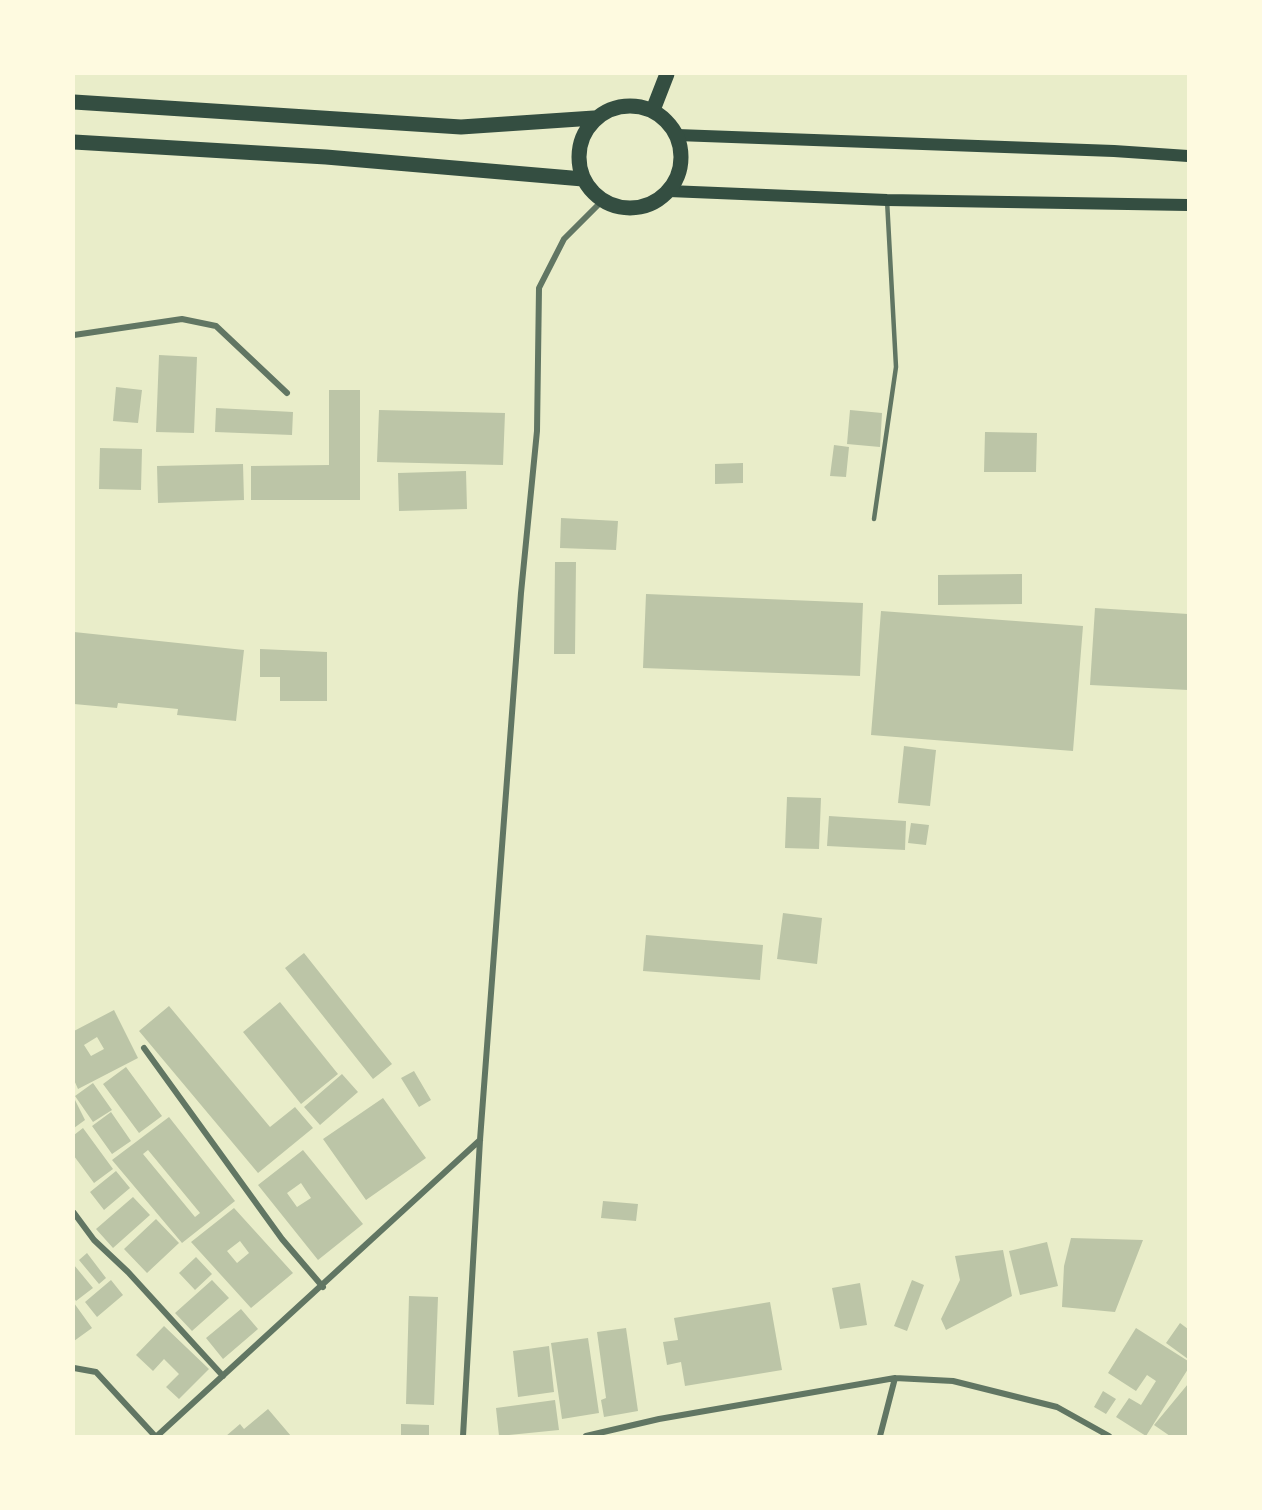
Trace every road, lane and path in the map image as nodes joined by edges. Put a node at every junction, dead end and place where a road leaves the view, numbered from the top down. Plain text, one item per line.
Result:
1 (667, 74) edge
2 (74, 102) edge
3 (653, 110) junction
4 (594, 118) junction
5 (677, 135) junction
6 (74, 142) edge
7 (1188, 156) edge
8 (583, 179) junction
9 (669, 191) junction
10 (887, 200) junction
11 (602, 201) junction
12 (1188, 205) edge
13 (74, 335) edge
14 (287, 393) dead end
15 (874, 519) dead end
16 (144, 1048) dead end
17 (480, 1140) junction
18 (74, 1213) edge
19 (323, 1287) junction
20 (74, 1368) edge
21 (223, 1376) junction
22 (895, 1378) junction
23 (156, 1437) edge
24 (463, 1437) edge
25 (586, 1437) edge
26 (880, 1437) edge
27 (1109, 1437) edge

1 - 3 main road
2 - 4 main road
3 - 4 main road
3 - 5 main road
4 - 8 main road
5 - 7 main road
5 - 9 main road
6 - 8 main road
8 - 11 main road
9 - 10 main road
9 - 11 main road
10 - 12 main road
10 - 15 lane
11 - 17 street
13 - 14 street
16 - 19 street
17 - 19 street
17 - 24 street
18 - 21 street
19 - 21 street
20 - 23 street
21 - 23 street
22 - 25 street
22 - 26 street
22 - 27 street

